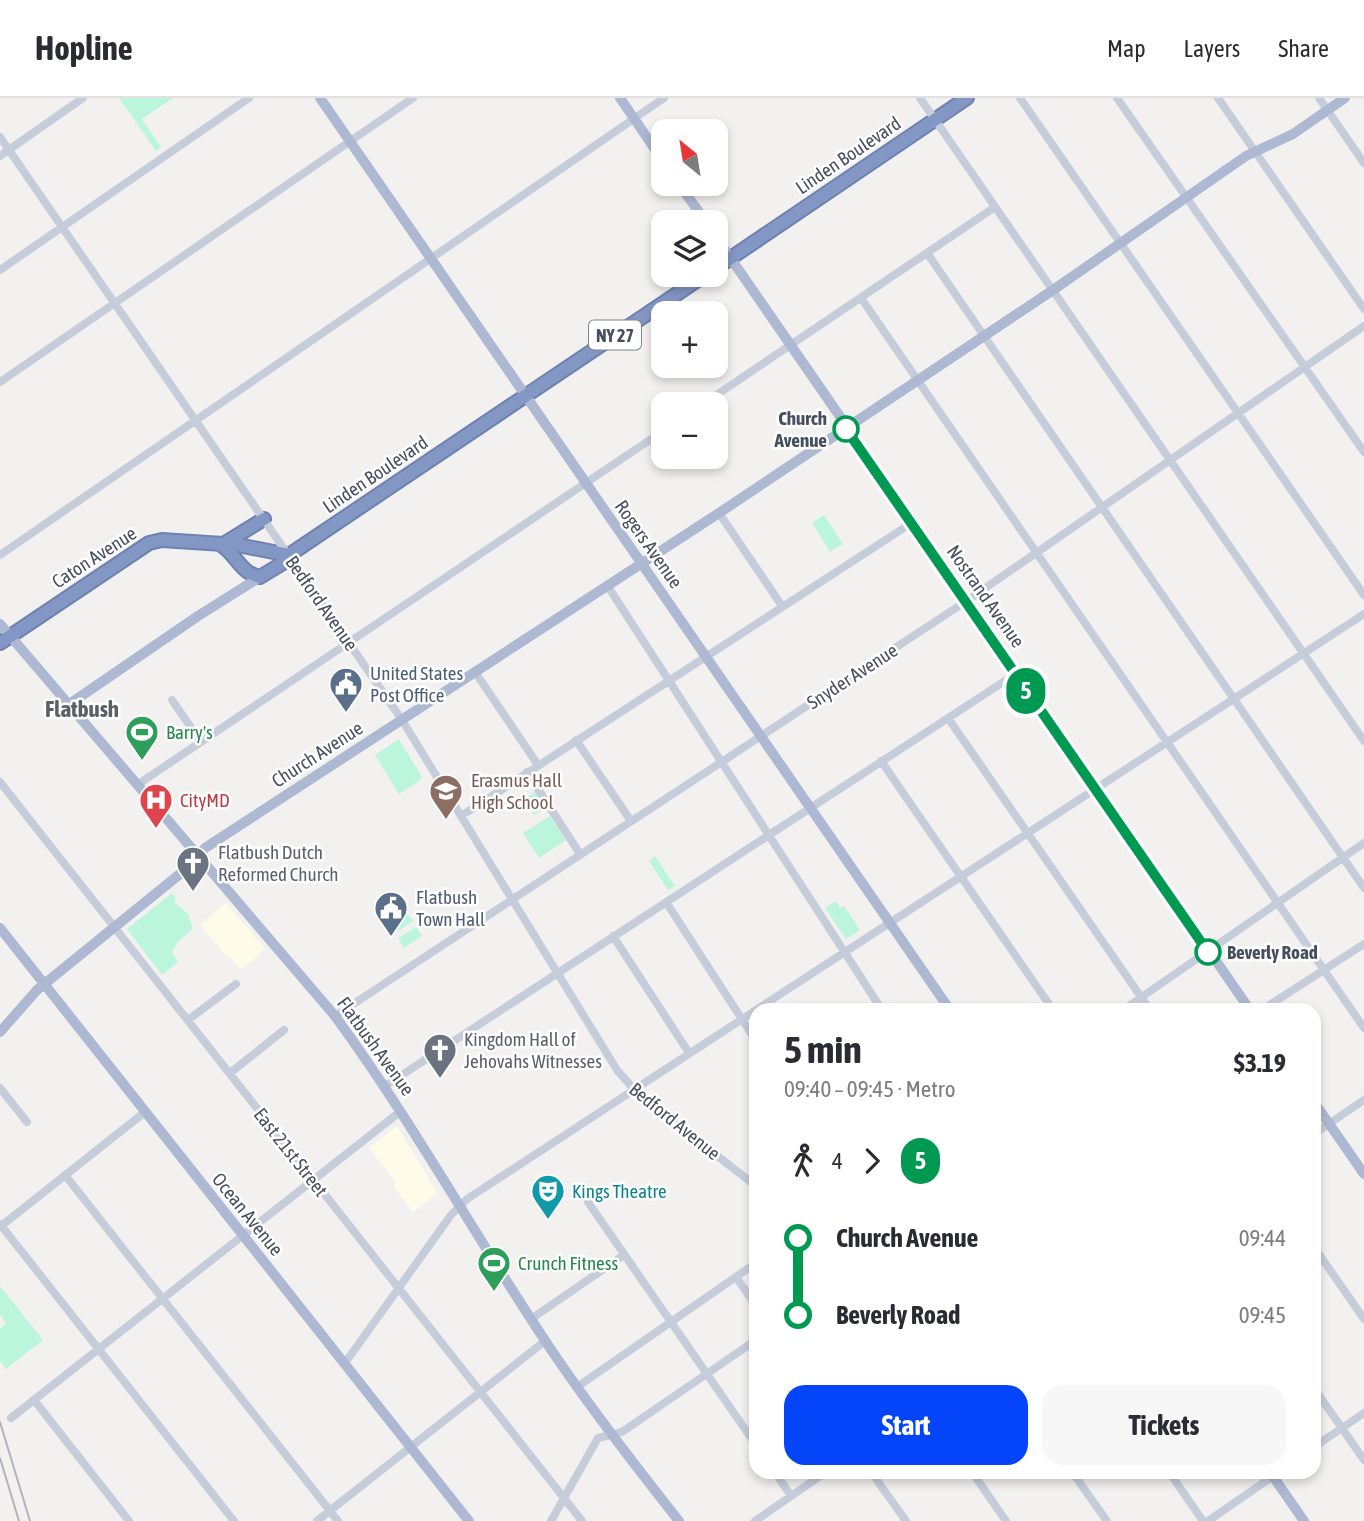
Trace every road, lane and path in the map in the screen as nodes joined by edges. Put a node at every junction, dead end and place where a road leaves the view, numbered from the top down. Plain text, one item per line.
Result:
1 (83, 98) edge
2 (248, 98) edge
3 (320, 98) edge
4 (413, 98) edge
5 (620, 98) edge
6 (664, 98) edge
7 (920, 98) edge
8 (967, 98) edge
9 (1020, 98) edge
10 (1117, 98) edge
11 (1218, 98) edge
12 (1319, 98) edge
13 (1345, 98) edge
14 (1327, 110) junction
15 (634, 119) junction
16 (935, 120) junction
17 (0, 137) edge
18 (350, 141) junction
19 (651, 144) edge
20 (9, 150) junction
21 (1255, 152) junction
22 (0, 156) edge
23 (1364, 163) edge
24 (1186, 197) junction
25 (995, 207) junction
26 (62, 227) junction
27 (1121, 243) junction
28 (927, 253) junction
29 (728, 255) edge
30 (730, 258) junction
31 (431, 259) junction
32 (0, 270) edge
33 (687, 287) edge
34 (1053, 290) junction
35 (861, 298) junction
36 (115, 303) junction
37 (1364, 309) edge
38 (1364, 326) edge
39 (983, 337) junction
40 (790, 345) junction
41 (1304, 368) junction
42 (917, 381) junction
43 (0, 382) edge
44 (721, 392) edge
45 (526, 396) junction
46 (1238, 413) junction
47 (196, 420) junction
48 (847, 427) junction
49 (651, 439) edge
50 (1364, 452) edge
51 (1170, 460) junction
52 (586, 483) junction
53 (1101, 508) junction
54 (719, 513) junction
55 (264, 519) junction
56 (913, 522) junction
57 (221, 545) junction
58 (1035, 554) junction
59 (0, 555) edge
60 (289, 555) junction
61 (642, 564) junction
62 (260, 577) junction
63 (607, 585) junction
64 (1364, 595) edge
65 (968, 600) junction
66 (782, 606) junction
67 (1364, 614) edge
68 (0, 624) edge
69 (5, 640) edge
70 (350, 642) junction
71 (1304, 654) junction
72 (705, 656) junction
73 (475, 672) junction
74 (1017, 673) junction
75 (668, 680) junction
76 (172, 699) dead end
77 (1234, 699) junction
78 (68, 705) junction
79 (948, 718) junction
80 (402, 720) junction
81 (761, 736) junction
82 (576, 740) junction
83 (1364, 741) edge
84 (201, 742) junction
85 (1167, 743) junction
86 (881, 761) junction
87 (722, 762) junction
88 (538, 765) junction
89 (527, 772) junction
90 (0, 782) edge
91 (137, 785) junction
92 (1097, 788) junction
93 (810, 808) junction
94 (461, 816) junction
95 (631, 821) junction
96 (1028, 834) junction
97 (769, 835) junction
98 (1364, 843) edge
99 (580, 854) junction
100 (198, 856) junction
101 (1343, 858) junction
102 (961, 877) junction
103 (1364, 888) edge
104 (512, 900) junction
105 (666, 902) junction
106 (1277, 903) junction
107 (890, 923) junction
108 (114, 927) junction
109 (0, 928) edge
110 (613, 936) junction
111 (1364, 944) edge
112 (1209, 950) junction
113 (845, 952) junction
114 (1324, 970) junction
115 (557, 973) junction
116 (45, 984) junction
117 (236, 984) dead end
118 (1141, 997) junction
119 (767, 1003) edge
120 (878, 1003) edge
121 (945, 1003) edge
122 (1048, 1003) edge
123 (1133, 1003) edge
124 (1145, 1003) edge
125 (1245, 1003) edge
126 (1273, 1003) edge
127 (749, 1014) edge
128 (335, 1016) junction
129 (742, 1019) junction
130 (188, 1020) junction
131 (1364, 1028) edge
132 (284, 1030) dead end
133 (749, 1030) edge
134 (0, 1032) edge
135 (690, 1053) junction
136 (229, 1073) junction
137 (385, 1086) junction
138 (0, 1088) edge
139 (633, 1089) junction
140 (1364, 1100) edge
141 (401, 1111) junction
142 (145, 1112) junction
143 (1321, 1112) edge
144 (27, 1122) dead end
145 (1329, 1124) junction
146 (1321, 1130) edge
147 (1364, 1174) edge
148 (65, 1175) junction
149 (313, 1180) junction
150 (749, 1180) edge
151 (588, 1202) dead end
152 (459, 1206) junction
153 (1, 1225) edge
154 (243, 1235) junction
155 (624, 1255) junction
156 (1321, 1257) edge
157 (749, 1268) edge
158 (736, 1277) junction
159 (399, 1289) junction
160 (749, 1296) edge
161 (163, 1298) junction
162 (531, 1319) junction
163 (1364, 1319) edge
164 (671, 1322) junction
165 (545, 1341) junction
166 (749, 1345) edge
167 (99, 1349) junction
168 (345, 1363) junction
169 (707, 1374) junction
170 (577, 1387) junction
171 (481, 1392) junction
172 (1321, 1398) edge
173 (34, 1400) junction
174 (1364, 1413) edge
175 (11, 1418) dead end
176 (1342, 1428) junction
177 (611, 1434) junction
178 (749, 1435) edge
179 (1321, 1442) edge
180 (410, 1447) junction
181 (1364, 1460) edge
182 (780, 1479) edge
183 (816, 1479) edge
184 (876, 1479) edge
185 (977, 1479) edge
186 (1077, 1479) edge
187 (1174, 1479) edge
188 (1265, 1479) edge
189 (1278, 1479) edge
190 (791, 1496) junction
191 (564, 1498) junction
192 (330, 1511) junction
193 (129, 1521) edge
194 (234, 1521) edge
195 (317, 1521) edge
196 (338, 1521) edge
197 (469, 1521) edge
198 (551, 1521) edge
199 (582, 1521) edge
200 (679, 1521) edge
201 (755, 1521) edge
202 (906, 1521) edge
203 (1006, 1521) edge
204 (1107, 1521) edge
205 (1205, 1521) edge
206 (1304, 1521) edge

1 - 20 street
2 - 26 street
3 - 18 main road, Rogers Avenue
4 - 18 street
5 - 15 main road
6 - 15 street
7 - 16 street
8 - 16 highway, Linden Boulevard
9 - 27 street
10 - 24 street
11 - 21 street
12 - 14 street
13 - 14 main road, Church Avenue
14 - 21 main road, Church Avenue
14 - 23 street
15 - 19 main road
15 - 31 street
16 - 25 street
16 - 30 highway, Linden Boulevard
17 - 20 street, Bedford Avenue
18 - 31 main road, Rogers Avenue
18 - 36 street
20 - 22 street
20 - 26 street, Bedford Avenue
21 - 24 main road, Church Avenue
21 - 37 street
24 - 27 main road, Church Avenue
24 - 41 street
25 - 28 street
25 - 34 street
26 - 32 street
26 - 36 street, Bedford Avenue
27 - 34 main road, Church Avenue
27 - 46 street
28 - 35 street
28 - 39 street
29 - 30 main road, Nostrand Avenue
30 - 40 main road, Nostrand Avenue
31 - 45 main road, Rogers Avenue
31 - 47 street
33 - 45 highway, Linden Boulevard / NY 27
34 - 39 main road, Church Avenue
34 - 51 street
35 - 40 street
35 - 42 street
36 - 43 street
36 - 47 street, Bedford Avenue
38 - 41 street, Snyder Avenue
39 - 42 main road, Church Avenue
39 - 53 street
40 - 44 street
40 - 48 main road, Nostrand Avenue
41 - 46 street, Snyder Avenue
41 - 50 street
42 - 48 main road, Church Avenue
42 - 58 street
45 - 52 main road, Rogers Avenue
45 - 60 highway, Linden Boulevard / NY 27
46 - 51 street, Snyder Avenue
46 - 64 street
47 - 55 street, Bedford Avenue
47 - 59 street
48 - 54 main road, Church Avenue
48 - 56 main road, Nostrand Avenue
49 - 52 street
51 - 53 street, Snyder Avenue
51 - 71 street
52 - 61 main road, Rogers Avenue
52 - 70 street
53 - 58 street, Snyder Avenue
53 - 77 street
54 - 61 main road, Church Avenue
54 - 66 street
55 - 57 highway
55 - 60 street, Bedford Avenue
56 - 65 main road, Nostrand Avenue
56 - 66 street
57 - 60 highway, Caton Avenue
57 - 62 highway
57 - 69 highway, Caton Avenue
58 - 65 street, Snyder Avenue
58 - 85 street
60 - 62 highway, Linden Boulevard / NY 27
60 - 70 street, Bedford Avenue
61 - 63 main road, Church Avenue
61 - 72 main road, Rogers Avenue
62 - 78 main road, Linden Boulevard
63 - 73 main road, Church Avenue
63 - 75 street
65 - 74 main road, Nostrand Avenue
65 - 81 street, Snyder Avenue
66 - 72 street
67 - 71 street
68 - 69 main road, Flatbush Avenue
69 - 78 main road, Flatbush Avenue
70 - 80 street, Bedford Avenue
70 - 84 street
71 - 77 street
71 - 83 street
72 - 75 street
72 - 81 main road, Rogers Avenue
73 - 80 main road, Church Avenue
73 - 88 street
74 - 79 street
74 - 92 main road, Nostrand Avenue
75 - 82 street
75 - 87 street
76 - 84 street
77 - 85 street
77 - 101 street
78 - 91 main road, Flatbush Avenue
79 - 86 street
79 - 96 street
80 - 94 street, Bedford Avenue
80 - 100 main road, Church Avenue
81 - 87 street, Snyder Avenue
81 - 93 main road, Rogers Avenue
82 - 88 street
82 - 95 street
84 - 91 street
85 - 92 street
85 - 106 street
86 - 93 street
86 - 102 street
87 - 95 street, Snyder Avenue
87 - 97 street
88 - 89 street
89 - 94 street
89 - 99 street
90 - 108 street, East 21st Street
91 - 100 main road, Flatbush Avenue
92 - 96 street
92 - 112 main road, Nostrand Avenue
93 - 97 street
93 - 107 main road, Rogers Avenue
94 - 104 street, Bedford Avenue
95 - 99 street, Snyder Avenue
96 - 102 street
96 - 118 street
97 - 105 street
97 - 113 street
98 - 101 street
99 - 104 street, Snyder Avenue
100 - 108 main road, Church Avenue
100 - 128 main road, Flatbush Avenue
101 - 103 street
101 - 106 street
102 - 107 street
102 - 122 street
104 - 115 street, Bedford Avenue
104 - 128 street, Snyder Avenue
105 - 110 street
105 - 129 street
106 - 112 street
106 - 114 street
107 - 113 street
107 - 121 main road, Rogers Avenue
108 - 116 main road, Church Avenue
108 - 130 street, East 21st Street
109 - 116 main road, Ocean Avenue
110 - 115 street
110 - 135 street
111 - 114 street
112 - 118 street
112 - 125 main road, Nostrand Avenue
113 - 119 street
113 - 120 street
114 - 126 street
114 - 131 street
115 - 137 street
115 - 139 street, Bedford Avenue
116 - 134 main road, Church Avenue
116 - 142 main road, Ocean Avenue
117 - 130 street
118 - 123 street
118 - 124 street
127 - 129 street
128 - 137 main road, Flatbush Avenue
129 - 133 street
129 - 135 street
130 - 136 street, East 21st Street
132 - 136 street
135 - 139 street
136 - 149 street, East 21st Street
137 - 141 main road, Flatbush Avenue
138 - 144 street
139 - 150 street, Bedford Avenue
139 - 152 street
140 - 145 street
141 - 149 street
141 - 152 main road, Flatbush Avenue
142 - 148 street
142 - 154 main road, Ocean Avenue
143 - 145 main road
145 - 146 street
145 - 147 main road
148 - 153 street
148 - 161 street
149 - 154 street
149 - 159 street, East 21st Street
151 - 155 street
152 - 159 street
152 - 162 main road, Flatbush Avenue
153 - 167 street
154 - 161 street
154 - 168 main road, Ocean Avenue
155 - 162 street
155 - 164 street
156 - 163 street
157 - 158 street
158 - 160 street
158 - 164 street
159 - 168 street
159 - 171 street, East 21st Street
161 - 167 street
161 - 192 street
162 - 165 main road, Flatbush Avenue
164 - 169 street
164 - 170 street
165 - 170 main road, Flatbush Avenue
165 - 171 street
166 - 169 street
167 - 173 street
167 - 194 street
168 - 180 main road, Ocean Avenue
169 - 177 street
169 - 178 street
170 - 177 main road, Flatbush Avenue
171 - 180 street
171 - 191 street, East 21st Street
172 - 176 street
173 - 175 street
173 - 193 street
174 - 176 street
176 - 179 street
176 - 181 street
177 - 191 street
177 - 200 main road, Flatbush Avenue
180 - 192 street
180 - 197 main road, Ocean Avenue
182 - 190 street
183 - 190 street
184 - 202 street
185 - 203 street
186 - 204 street
187 - 205 street
188 - 205 street
189 - 206 main road
190 - 201 street
191 - 198 street
191 - 199 street, East 21st Street
192 - 195 street
192 - 196 street

